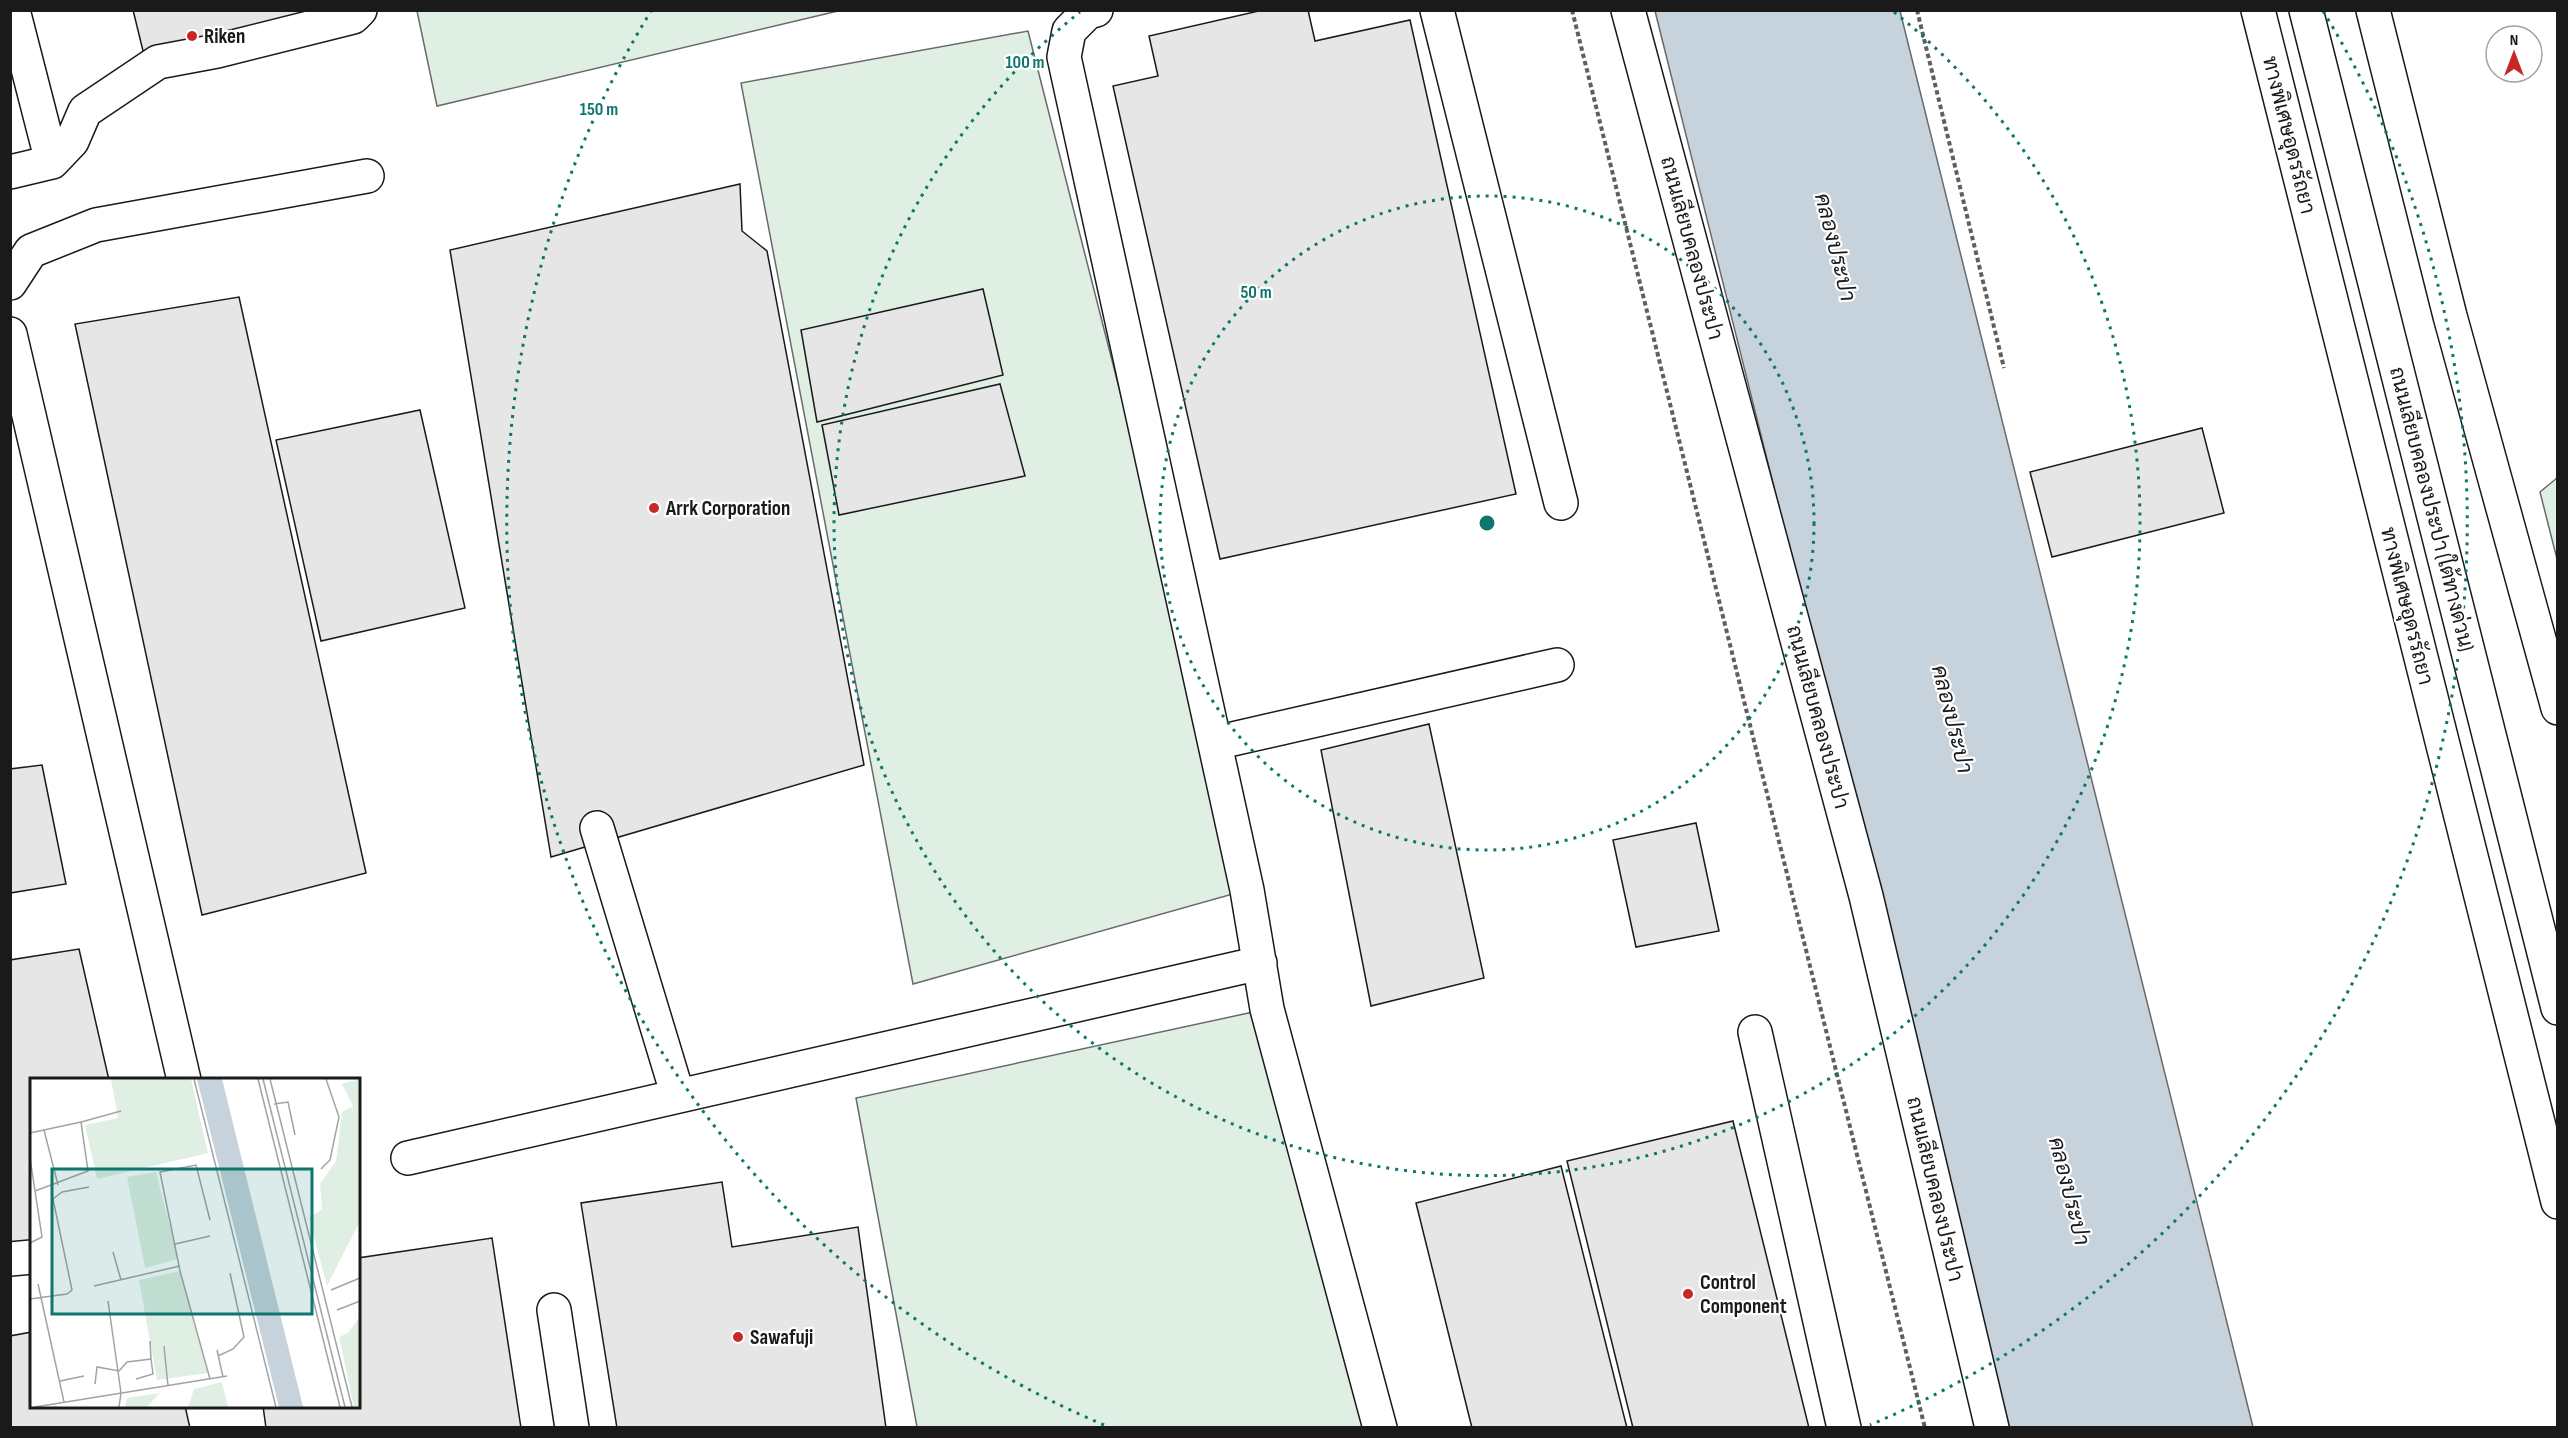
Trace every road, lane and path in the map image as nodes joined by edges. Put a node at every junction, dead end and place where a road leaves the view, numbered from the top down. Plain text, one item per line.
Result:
1 (13, 10) edge
2 (360, 10) edge
3 (1096, 10) edge
4 (1437, 10) edge
5 (1572, 10) edge
6 (1628, 10) edge
7 (1917, 10) edge
8 (2258, 10) edge
9 (2306, 10) edge
10 (2373, 10) edge
11 (52, 162) junction
12 (10, 172) edge
13 (367, 176) dead end
14 (10, 283) edge
15 (10, 334) edge
16 (2004, 368) dead end
17 (1560, 503) dead end
18 (1557, 665) dead end
19 (2558, 708) edge
20 (1215, 743) junction
21 (597, 828) dead end
22 (1260, 963) junction
23 (2558, 1008) edge
24 (1755, 1032) dead end
25 (184, 1078) edge
26 (678, 1096) junction
27 (408, 1158) dead end
28 (2558, 1202) edge
29 (30, 1257) edge
30 (10, 1259) edge
31 (554, 1310) dead end
32 (572, 1428) edge
33 (1380, 1428) edge
34 (1844, 1428) edge
35 (1925, 1428) edge
36 (1992, 1428) edge

1 - 11 main road
2 - 11 main road
3 - 20 main road
4 - 17 main road
5 - 35 path
6 - 36 main road, ถนนเลียบคลองประปา
7 - 16 path
8 - 28 main road, ทางพิเศษอุดรรัถยา
9 - 23 main road, ถนนเลียบคลองประปา (ใต้ทางด่วน)
10 - 19 main road
11 - 12 main road
13 - 14 main road
15 - 25 main road
18 - 20 main road
20 - 22 main road
21 - 26 main road
22 - 26 main road
22 - 33 main road
24 - 34 main road
26 - 27 main road
29 - 30 main road
31 - 32 main road

